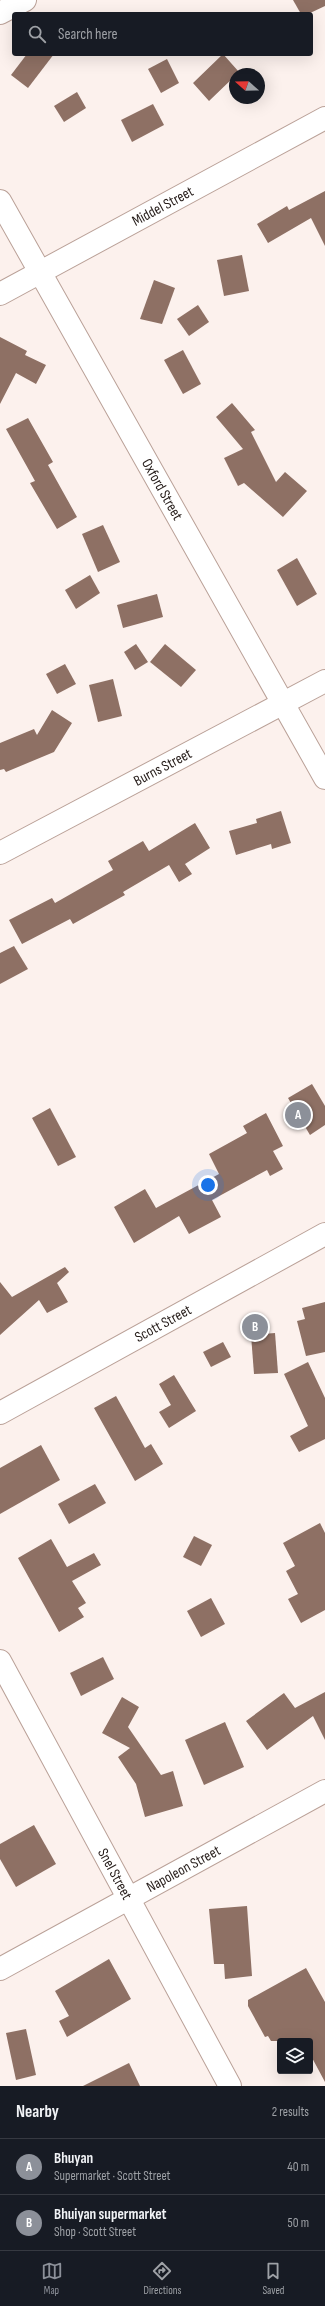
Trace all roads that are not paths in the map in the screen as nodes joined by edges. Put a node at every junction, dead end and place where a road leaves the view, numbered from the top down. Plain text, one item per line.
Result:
1 (25, 0) edge
2 (0, 13) edge
3 (325, 118) edge
4 (0, 201) edge
5 (40, 273) junction
6 (0, 294) edge
7 (325, 681) edge
8 (284, 703) junction
9 (325, 778) edge
10 (0, 853) edge
11 (325, 1234) edge
12 (0, 1412) edge
13 (0, 1661) edge
14 (325, 1791) edge
15 (130, 1899) junction
16 (0, 1970) edge
17 (230, 2086) edge

1 - 2 street
3 - 5 street, Middel Street
4 - 5 street, Oxford Street
5 - 6 street, Middel Street
5 - 8 street, Oxford Street
7 - 8 street, Burns Street
8 - 9 street, Oxford Street
8 - 10 street, Burns Street
11 - 12 street, Scott Street
13 - 15 street, Snel Street
14 - 15 street, Napoleon Street
15 - 16 street, Napoleon Street
15 - 17 street, Snel Street

